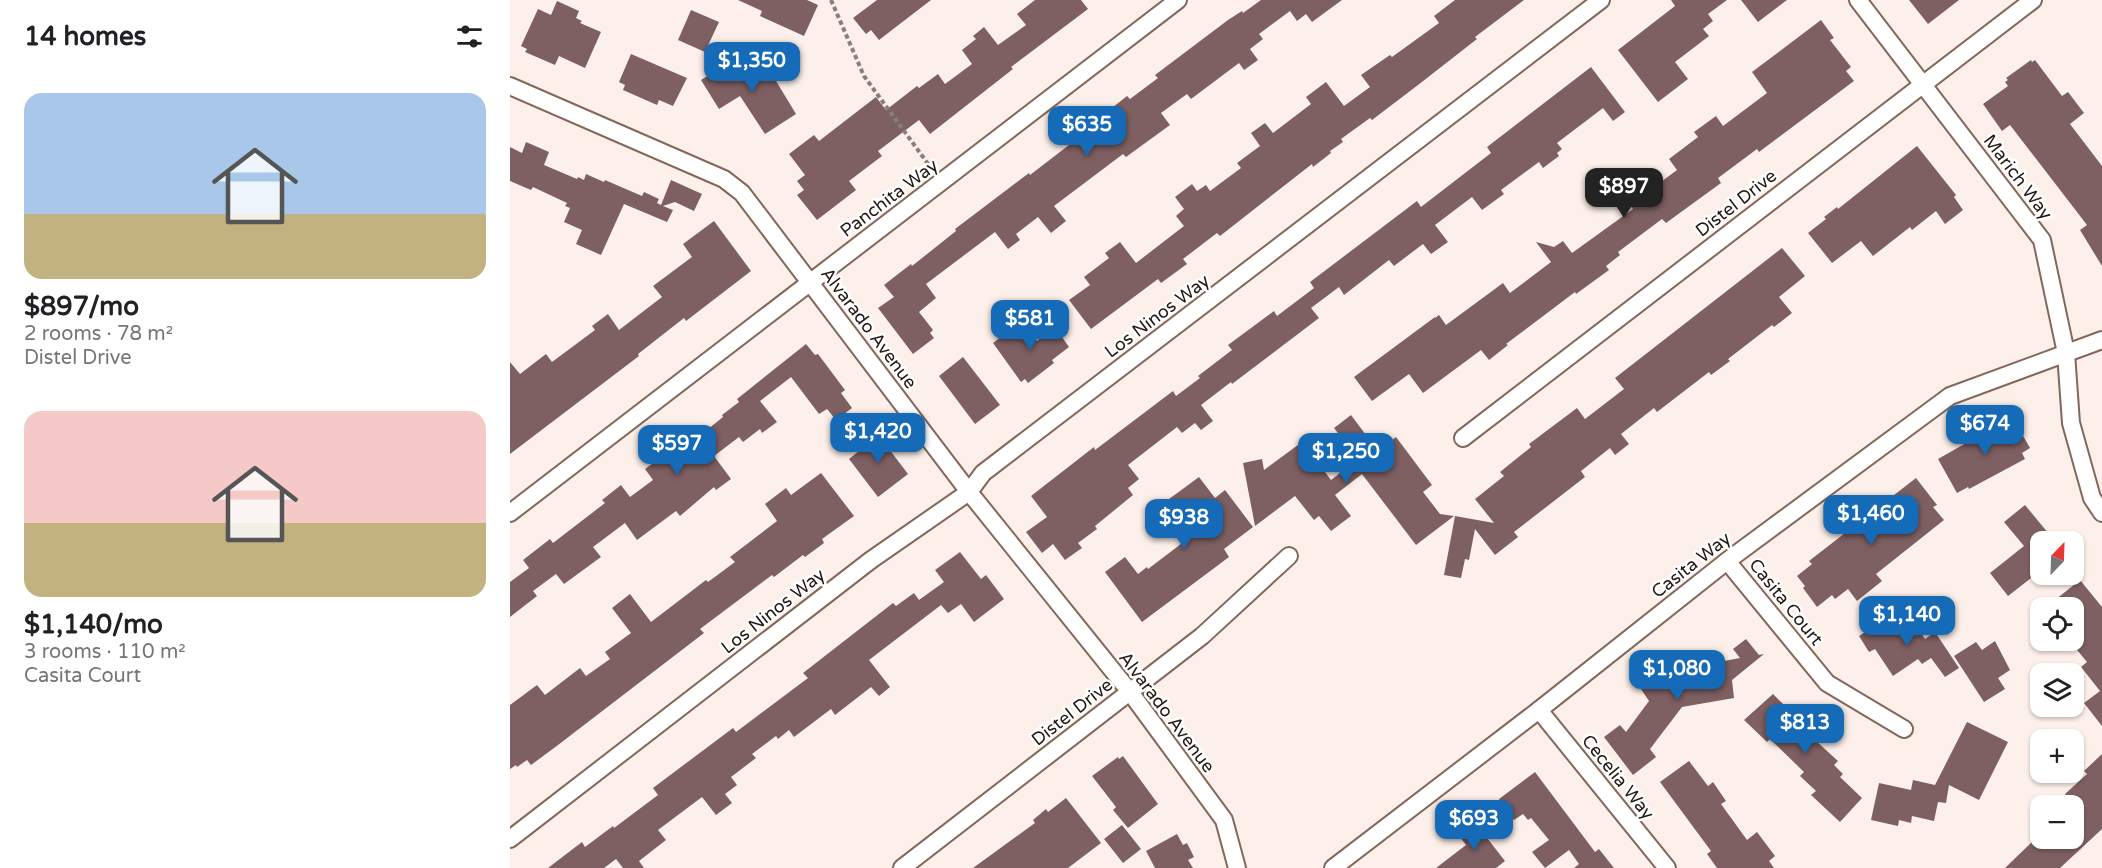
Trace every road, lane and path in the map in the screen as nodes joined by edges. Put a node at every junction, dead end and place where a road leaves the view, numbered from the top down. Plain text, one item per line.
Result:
1 (831, 0) edge
2 (1178, 0) edge
3 (1601, 0) edge
4 (1858, 0) edge
5 (2033, 0) edge
6 (1923, 84) junction
7 (510, 86) edge
8 (942, 183) junction
9 (810, 281) junction
10 (2102, 340) edge
11 (2066, 353) junction
12 (1463, 438) dead end
13 (969, 492) junction
14 (510, 513) edge
15 (2102, 513) edge
16 (1288, 556) dead end
17 (1727, 561) junction
18 (1130, 692) junction
19 (1539, 710) junction
20 (1904, 729) dead end
21 (510, 838) edge
22 (902, 868) edge
23 (1237, 868) edge
24 (1333, 868) edge
25 (1666, 868) edge

1 - 8 path
2 - 8 street, Panchita Way
3 - 13 street, Los Ninos Way
4 - 6 street, Marich Way
5 - 6 street, Distel Drive
6 - 11 street, Marich Way
6 - 12 street, Distel Drive
7 - 9 street, Alvarado Avenue
8 - 9 street, Panchita Way
9 - 13 street, Alvarado Avenue
9 - 14 street, Panchita Way
10 - 11 street, Casita Way
11 - 15 street, Marich Way
11 - 17 street, Casita Way
13 - 18 street, Alvarado Avenue
13 - 21 street, Los Ninos Way
16 - 18 street, Distel Drive
17 - 19 street, Casita Way
17 - 20 street, Casita Court
18 - 22 street, Distel Drive
18 - 23 street, Alvarado Avenue
19 - 24 street, Casita Way
19 - 25 street, Cecelia Way

